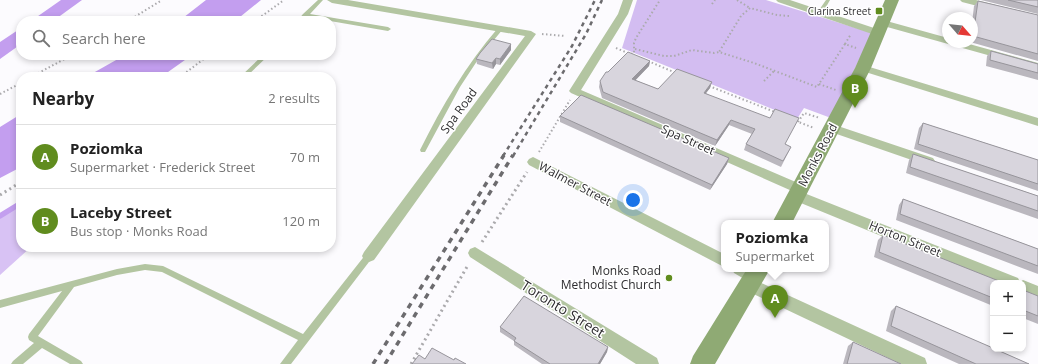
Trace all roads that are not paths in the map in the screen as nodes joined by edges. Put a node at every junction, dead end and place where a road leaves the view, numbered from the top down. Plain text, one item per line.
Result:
1 (321, 0) edge
2 (332, 0) edge
3 (628, 0) edge
4 (781, 0) edge
5 (828, 0) edge
6 (892, 0) edge
7 (965, 0) edge
8 (1002, 9) edge
9 (820, 13) junction
10 (305, 15) joint
11 (311, 16) edge
12 (336, 20) edge
13 (881, 28) junction
14 (388, 29) dead end
15 (500, 29) junction
16 (942, 40) edge
17 (973, 48) edge
18 (261, 60) edge
19 (1038, 66) edge
20 (863, 68) junction
21 (249, 72) edge
22 (1038, 122) edge
23 (833, 126) junction
24 (423, 150) dead end
25 (533, 162) road end
26 (942, 165) edge
27 (798, 192) junction
28 (784, 220) edge
29 (475, 253) road end
30 (370, 256) joint
31 (721, 259) edge
32 (751, 275) edge
33 (1006, 280) edge
34 (72, 284) junction
35 (1026, 288) edge
36 (1038, 293) edge
37 (0, 304) edge
38 (304, 339) junction
39 (41, 342) junction
40 (16, 364) edge
41 (78, 364) edge
42 (285, 364) edge
43 (651, 364) edge
44 (702, 364) edge
45 (919, 364) edge

1 - 10 lane
2 - 15 street
3 - 27 street, Spa Street
4 - 9 street
5 - 9 lane
6 - 13 main road, Monks Road
7 - 8 street
9 - 13 street
10 - 11 lane
12 - 14 lane
13 - 16 street
13 - 20 main road, Monks Road
15 - 24 lane
15 - 30 street, Spa Road
17 - 19 street
18 - 21 lane
20 - 22 street
20 - 23 main road, Monks Road
23 - 26 street
23 - 27 main road, Monks Road
25 - 31 street, Walmer Street
27 - 28 main road, Monks Road
27 - 33 street, Horton Street
29 - 43 street, Toronto Street
30 - 38 lane, Spa Road
32 - 44 main road
32 - 45 street
34 - 37 lane
34 - 38 lane
34 - 39 lane
35 - 36 street
38 - 42 lane, Spa Road
39 - 40 lane
39 - 41 lane

